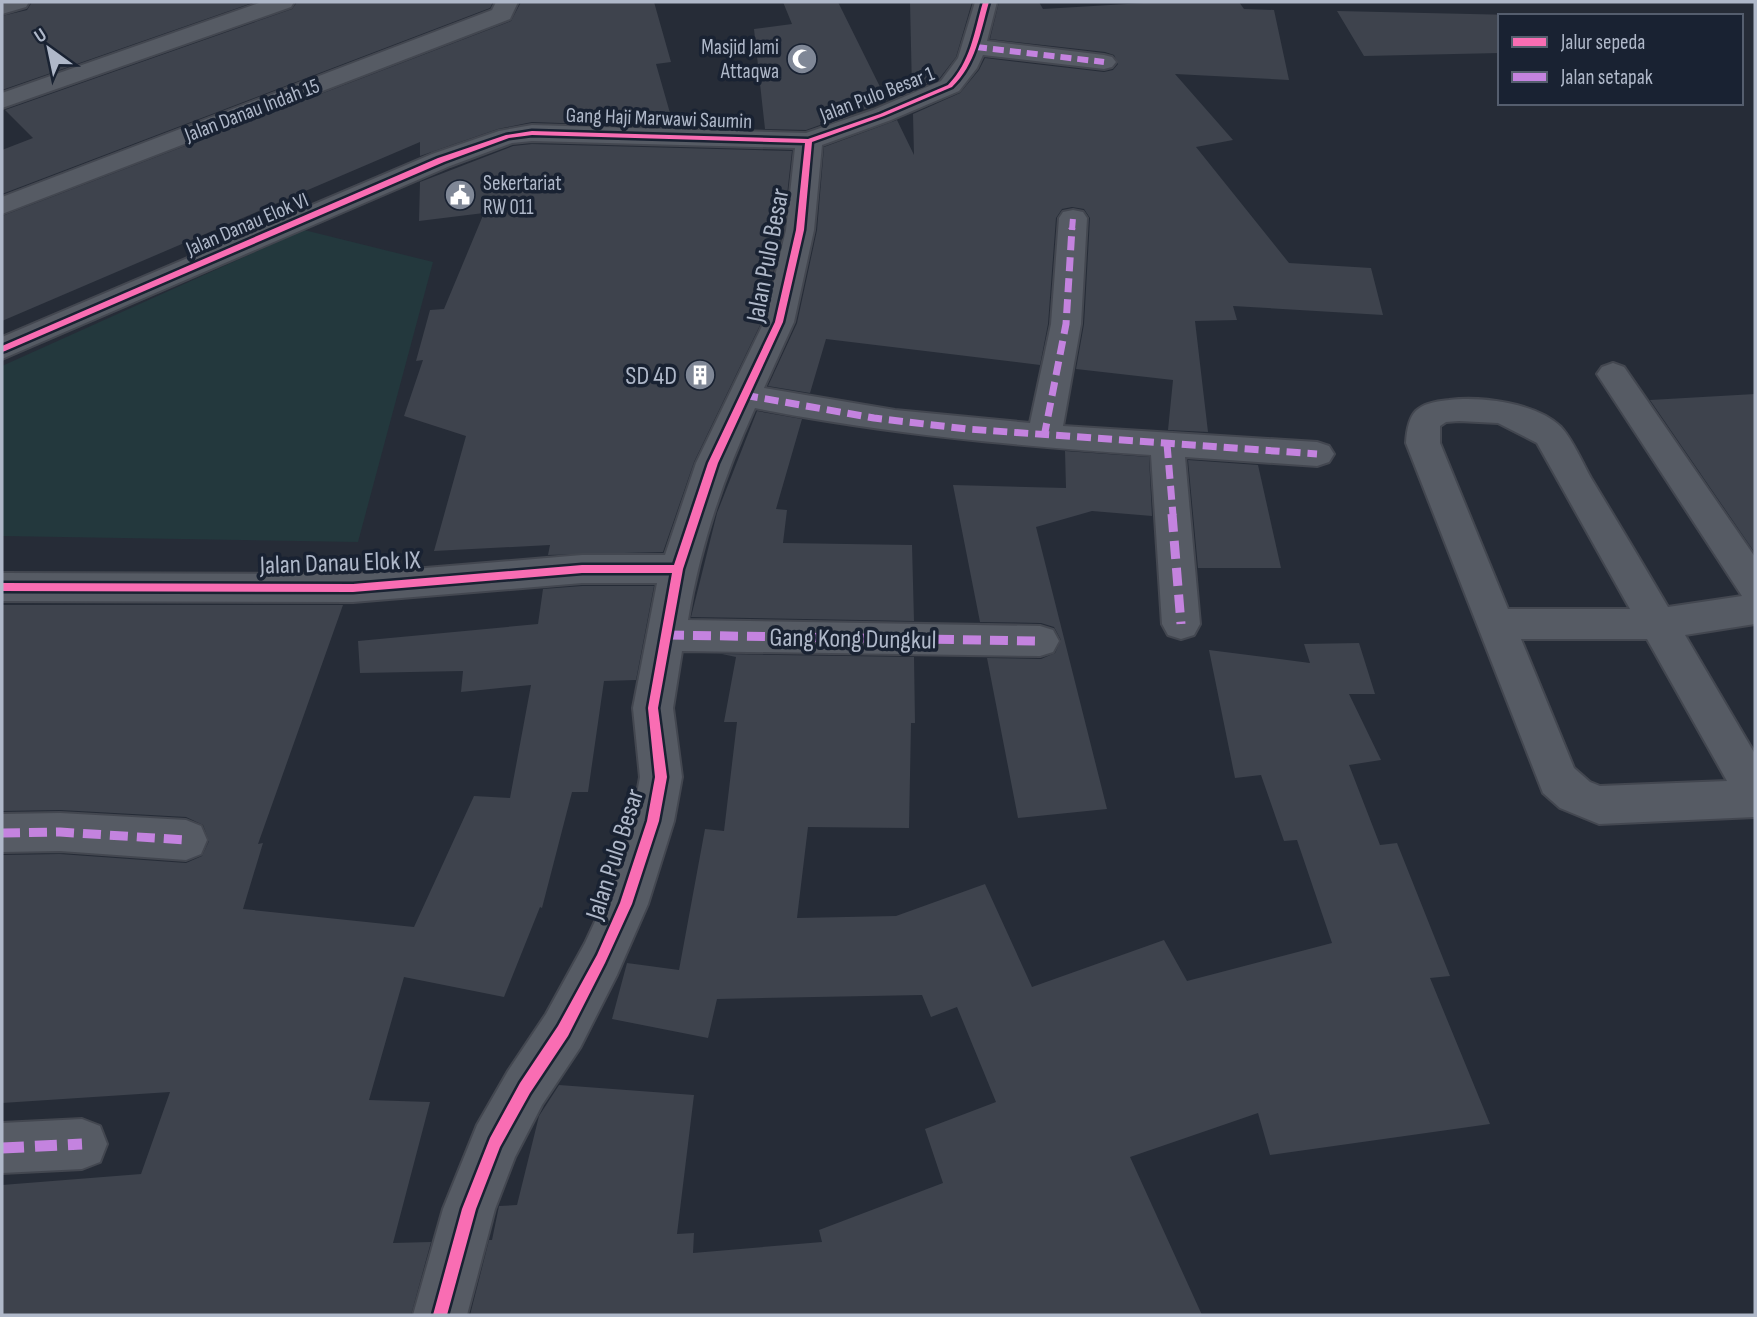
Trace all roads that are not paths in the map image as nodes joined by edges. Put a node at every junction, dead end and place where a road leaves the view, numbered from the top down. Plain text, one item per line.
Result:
1 (18, 2) edge
2 (283, 2) edge
3 (986, 2) edge
4 (2, 7) edge
5 (505, 8) edge
6 (976, 47) junction
7 (1104, 62) dead end
8 (2, 101) edge
9 (508, 136) joint
10 (809, 141) junction
11 (2, 206) edge
12 (1073, 218) dead end
13 (2, 349) edge
14 (1613, 374) dead end
15 (744, 395) junction
16 (1044, 437) junction
17 (1167, 444) junction
18 (1317, 454) dead end
19 (678, 569) junction
20 (1755, 586) edge
21 (2, 587) edge
22 (1755, 609) edge
23 (1181, 624) dead end
24 (1496, 624) junction
25 (1658, 624) junction
26 (666, 635) junction
27 (1041, 641) dead end
28 (1755, 791) edge
29 (1755, 798) edge
30 (2, 833) edge
31 (186, 840) dead end
32 (82, 1144) dead end
33 (2, 1148) edge
34 (440, 1315) edge

1 - 4 street
2 - 8 street
3 - 6 street, Jalan Pulo Besar 1
5 - 11 street, Jalan Danau Indah 15
6 - 7 street
6 - 10 street, Jalan Pulo Besar 1
9 - 10 street, Gang Haji Marwawi Saumin
9 - 13 street, Jalan Danau Elok VI
10 - 15 street, Jalan Pulo Besar
12 - 16 street
14 - 20 street
15 - 16 street
15 - 19 street, Jalan Pulo Besar
16 - 17 street
17 - 18 street
17 - 23 street
19 - 21 street, Jalan Danau Elok IX
19 - 26 street, Jalan Pulo Besar
22 - 25 street
24 - 25 street
24 - 25 street
24 - 29 street
25 - 28 street
26 - 27 street, Gang Kong Dungkul
26 - 34 street, Jalan Pulo Besar
30 - 31 street
32 - 33 street

